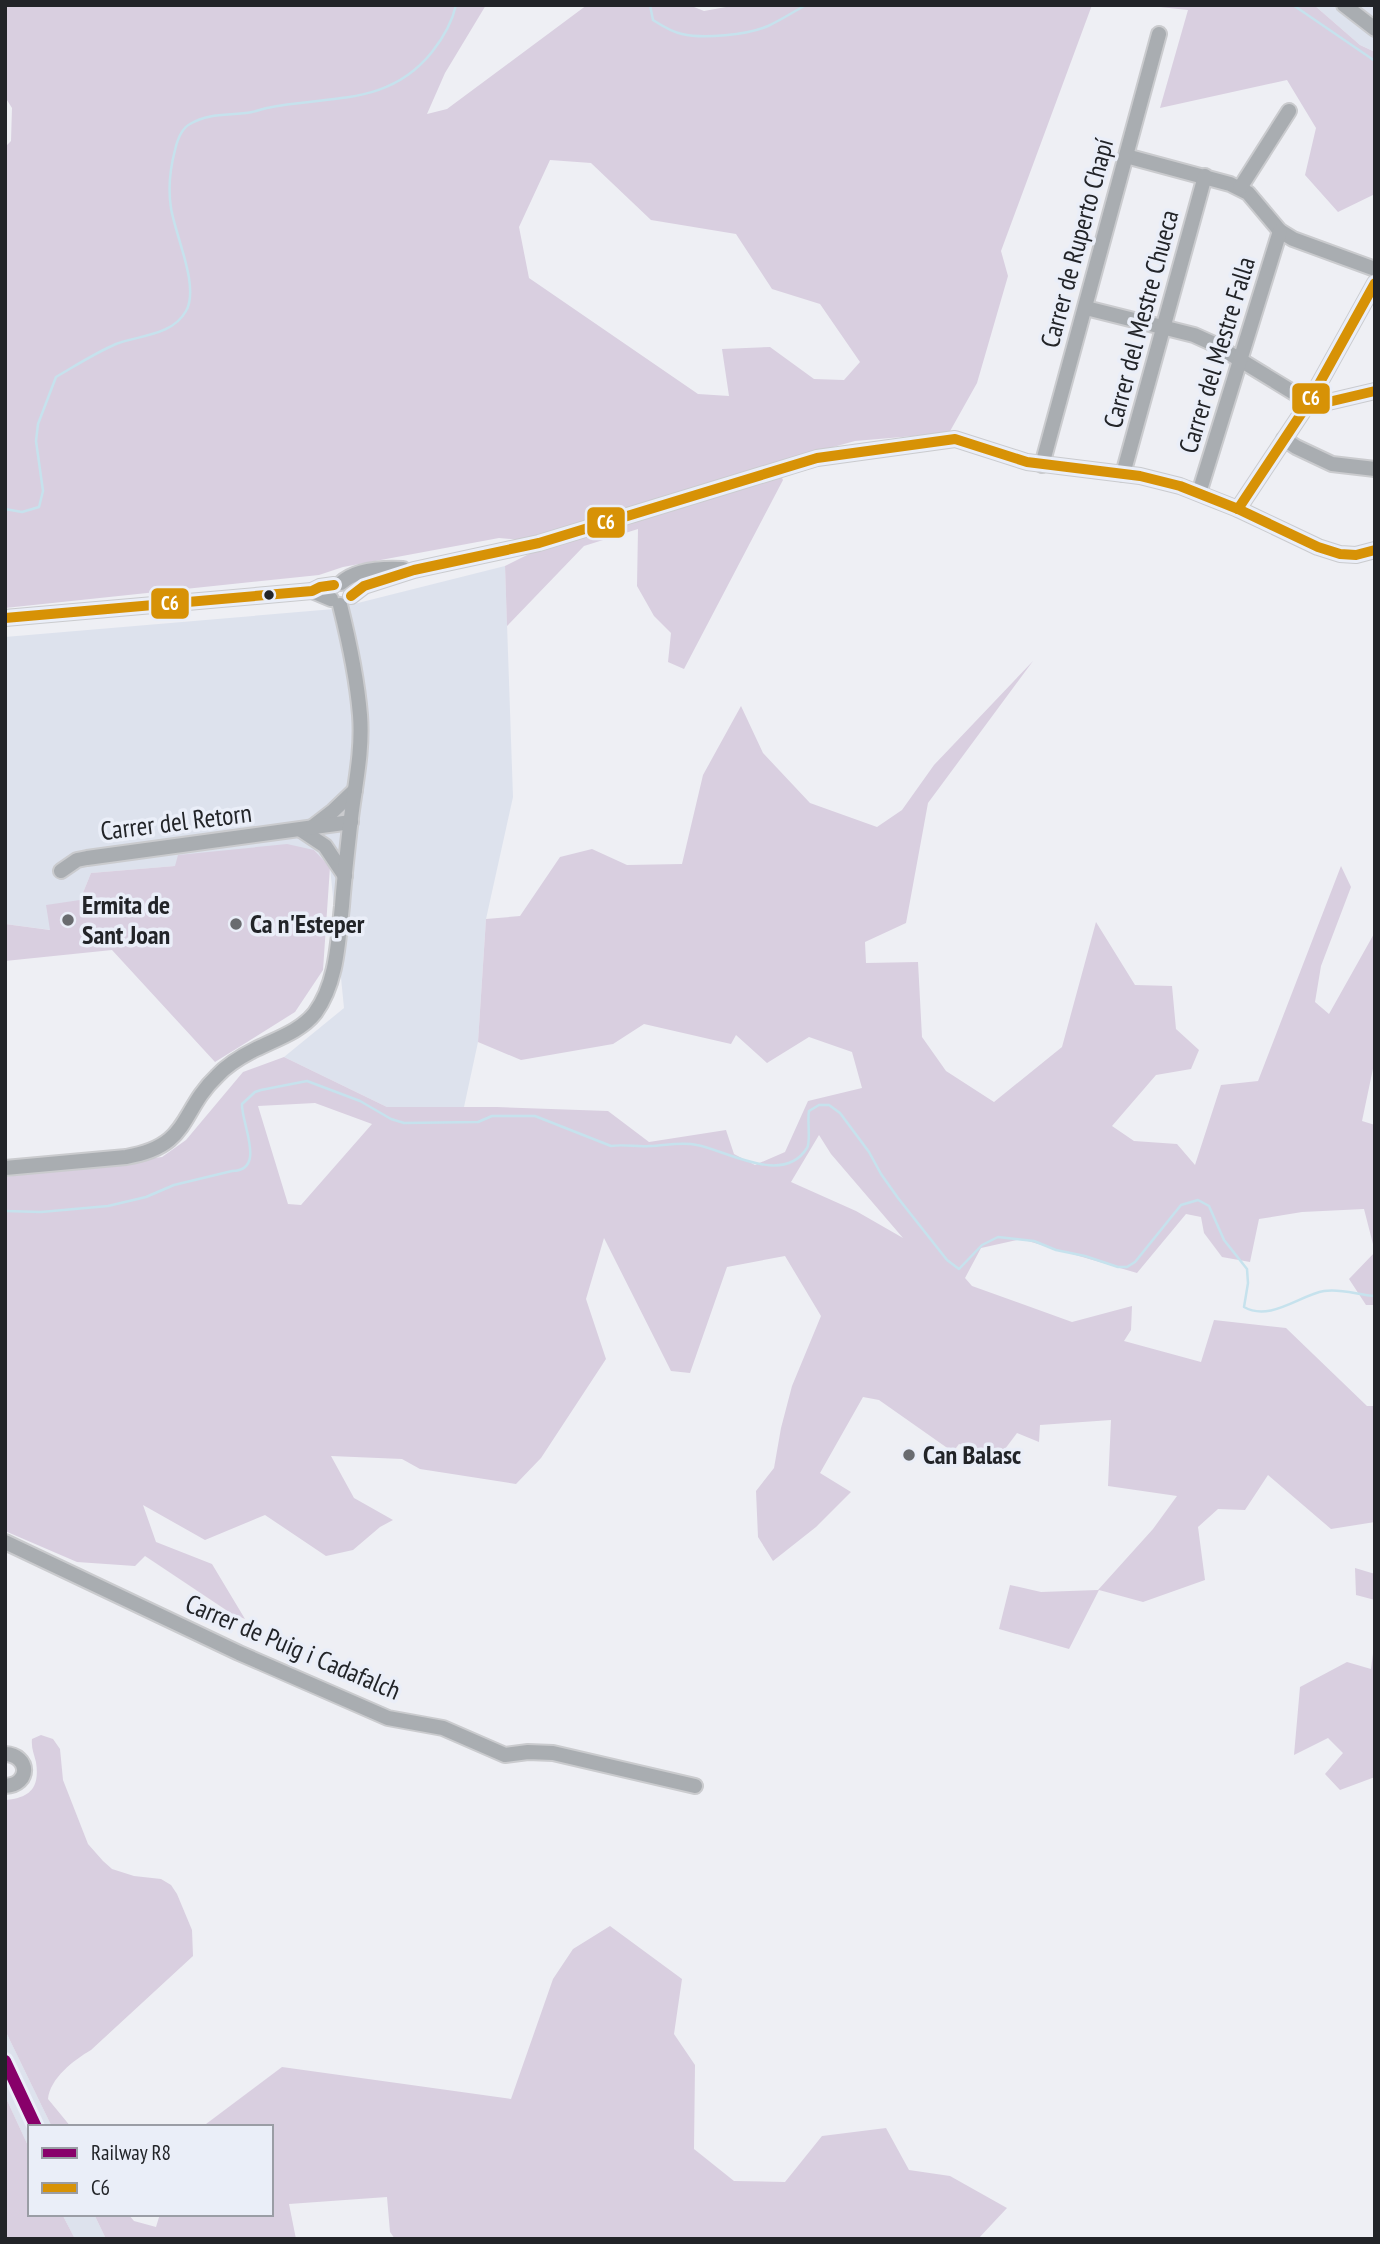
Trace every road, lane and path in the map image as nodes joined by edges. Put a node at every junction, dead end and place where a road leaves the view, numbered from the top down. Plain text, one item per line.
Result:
1 (1344, 5) edge
2 (1375, 29) edge
3 (1159, 34) dead end
4 (1289, 111) dead end
5 (1126, 156) junction
6 (1205, 176) junction
7 (1240, 188) junction
8 (1280, 231) junction
9 (1375, 269) edge
10 (1375, 283) edge
11 (1086, 308) junction
12 (1164, 326) junction
13 (1241, 362) junction
14 (1375, 391) edge
15 (1309, 402) junction
16 (1284, 439) junction
17 (1042, 464) junction
18 (1375, 469) edge
19 (1123, 474) junction
20 (1199, 493) junction
21 (1238, 509) junction
22 (1375, 550) edge
23 (341, 595) junction
24 (5, 618) edge
25 (355, 790) junction
26 (350, 827) junction
27 (307, 831) junction
28 (61, 871) dead end
29 (345, 876) junction
30 (5, 1168) edge
31 (5, 1542) edge
32 (5, 1754) edge
33 (5, 1786) edge
34 (695, 1786) dead end

1 - 2 street
3 - 5 street, Carrer de Ruperto Chapí
4 - 7 street
5 - 6 street
5 - 11 street, Carrer de Ruperto Chapí
6 - 7 street
6 - 12 street, Carrer del Mestre Chueca
7 - 8 street
8 - 9 street
8 - 13 street, Carrer del Mestre Falla
10 - 15 street
11 - 12 street
11 - 17 street, Carrer de Ruperto Chapí
12 - 13 street
12 - 19 street, Carrer del Mestre Chueca
13 - 15 street
13 - 20 street, Carrer del Mestre Falla
14 - 15 street
15 - 16 street
16 - 18 street
16 - 21 street
17 - 19 street
17 - 23 street
19 - 20 street
20 - 21 street
21 - 22 street
23 - 24 street
23 - 25 street
25 - 26 street
25 - 27 street
26 - 27 street, Carrer del Retorn
26 - 29 street
27 - 28 street, Carrer del Retorn
27 - 29 street
29 - 30 street
31 - 34 street, Carrer de Puig i Cadafalch
32 - 33 street

